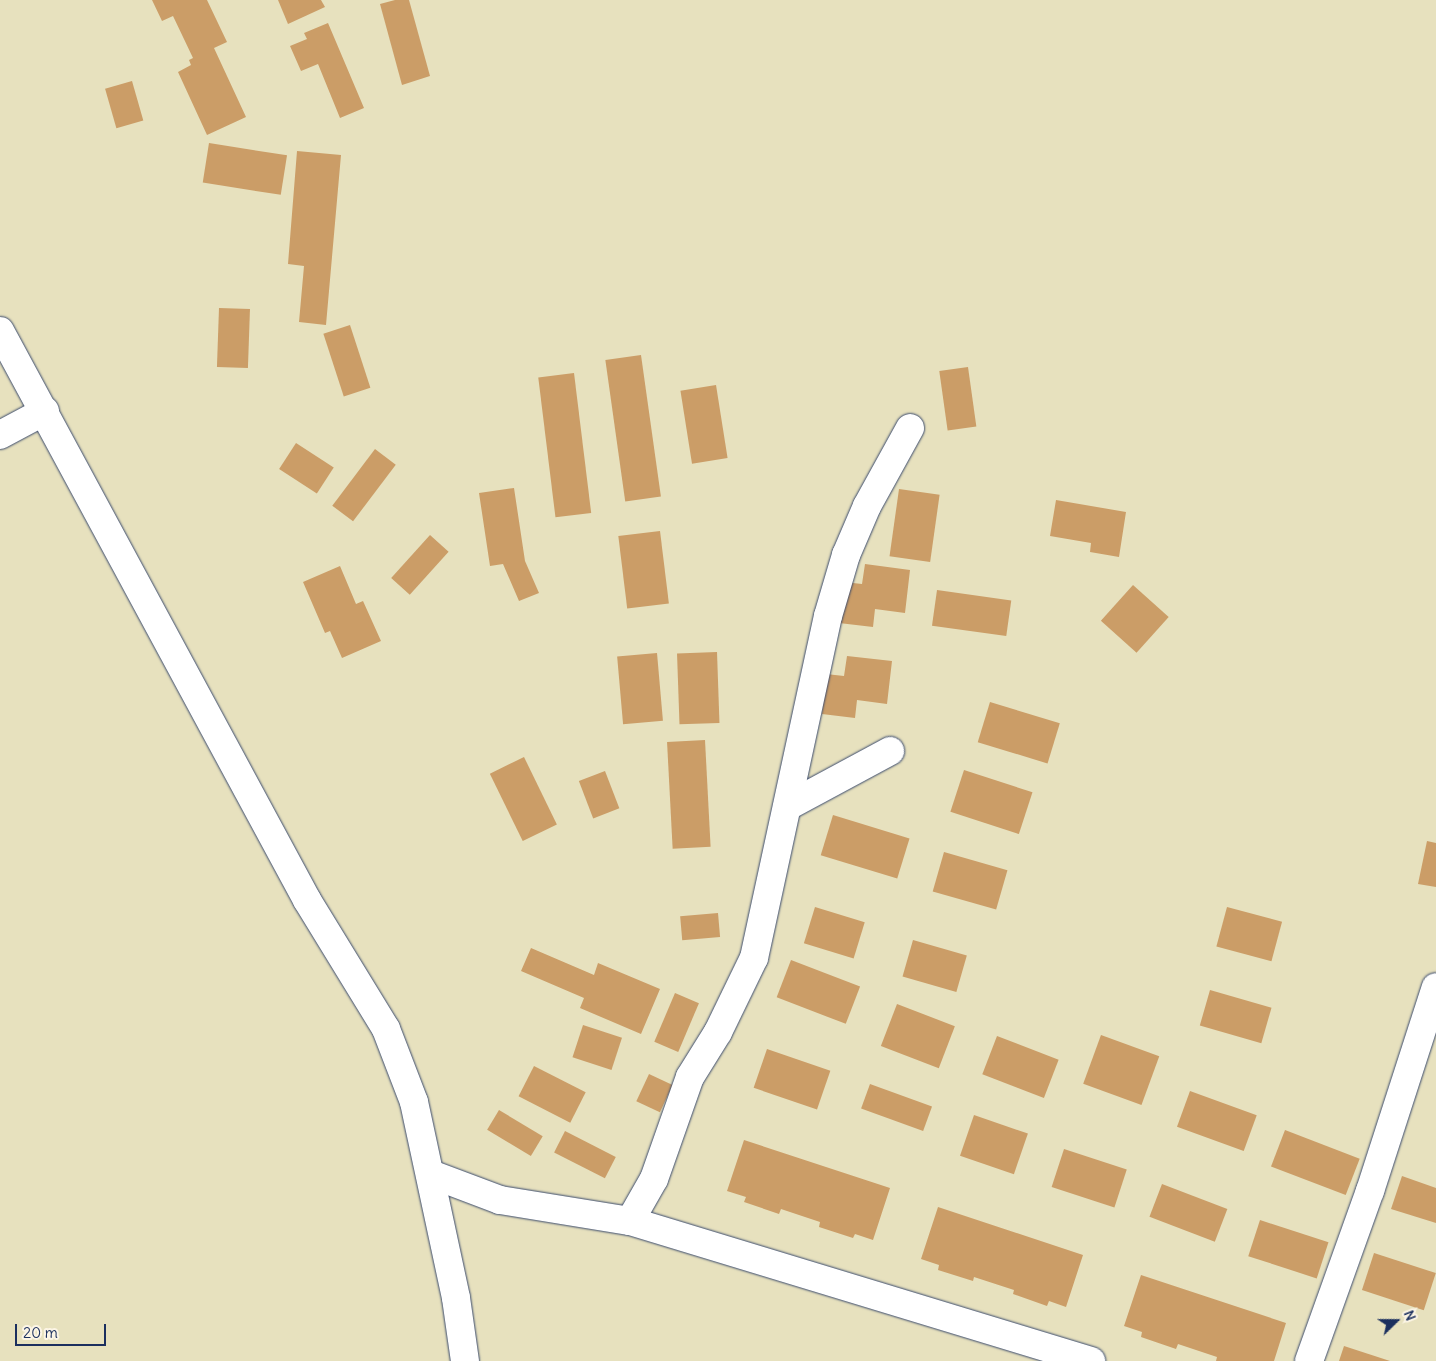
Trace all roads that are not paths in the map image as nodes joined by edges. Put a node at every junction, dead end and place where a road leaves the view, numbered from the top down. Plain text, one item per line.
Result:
1 (0, 331) edge
2 (45, 411) junction
3 (910, 428) dead end
4 (0, 435) edge
5 (890, 751) dead end
6 (788, 806) junction
7 (1436, 987) edge
8 (431, 1174) junction
9 (630, 1221) junction
10 (465, 1361) edge
11 (1091, 1361) edge
12 (1309, 1361) edge

1 - 2 street
2 - 4 street
2 - 8 street
3 - 6 street
5 - 6 street
6 - 9 street
7 - 12 street
8 - 9 street
8 - 10 street
9 - 11 street

